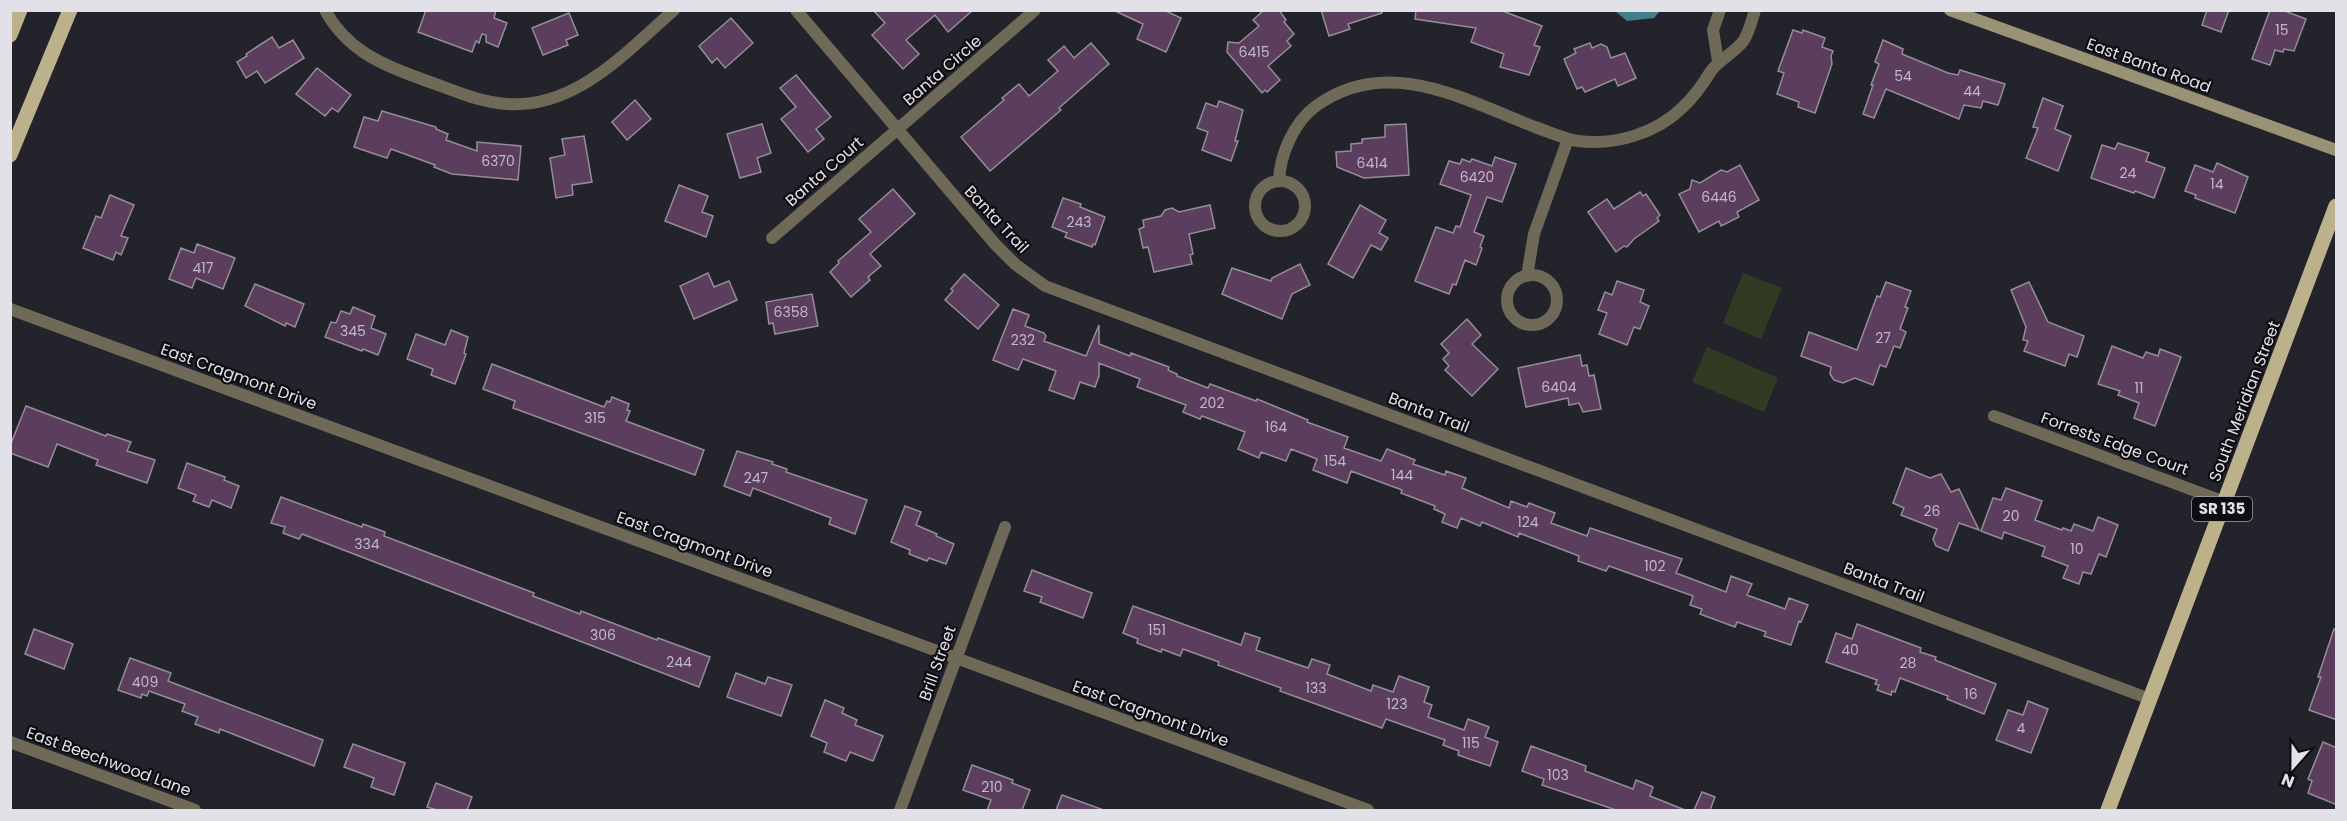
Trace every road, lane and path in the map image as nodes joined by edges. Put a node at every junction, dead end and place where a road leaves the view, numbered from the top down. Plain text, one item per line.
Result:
1 (21, 10) edge
2 (70, 10) edge
3 (325, 10) edge
4 (674, 10) edge
5 (796, 10) edge
6 (1035, 10) edge
7 (1720, 10) edge
8 (1755, 10) edge
9 (1950, 10) edge
10 (10, 35) edge
11 (1718, 61) junction
12 (897, 130) junction
13 (1568, 139) junction
14 (2337, 150) edge
15 (10, 155) edge
16 (1279, 181) junction
17 (2337, 206) edge
18 (772, 238) dead end
19 (1527, 276) junction
20 (10, 309) edge
21 (1994, 416) dead end
22 (2225, 502) junction
23 (1005, 527) dead end
24 (957, 659) junction
25 (2150, 699) junction
26 (10, 742) edge
27 (195, 810) edge
28 (900, 810) edge
29 (1368, 810) edge
30 (2108, 810) edge

1 - 10 main road
2 - 15 main road
3 - 4 street
5 - 12 street, Banta Trail
6 - 12 street, Banta Circle
7 - 11 street
8 - 11 street
9 - 14 street, East Banta Road
11 - 13 street
12 - 18 street, Banta Court
12 - 25 street, Banta Trail
13 - 16 street
13 - 19 street
16 - 16 street
17 - 22 main road, South Meridian Street / SR 135
19 - 19 street
20 - 24 street, East Cragmont Drive
21 - 22 street, Forrests Edge Court
22 - 25 main road, South Meridian Street / SR 135
23 - 24 street, Brill Street
24 - 28 street, Brill Street
24 - 29 street, East Cragmont Drive
25 - 30 main road, South Meridian Street / SR 135
26 - 27 street, East Beechwood Lane

